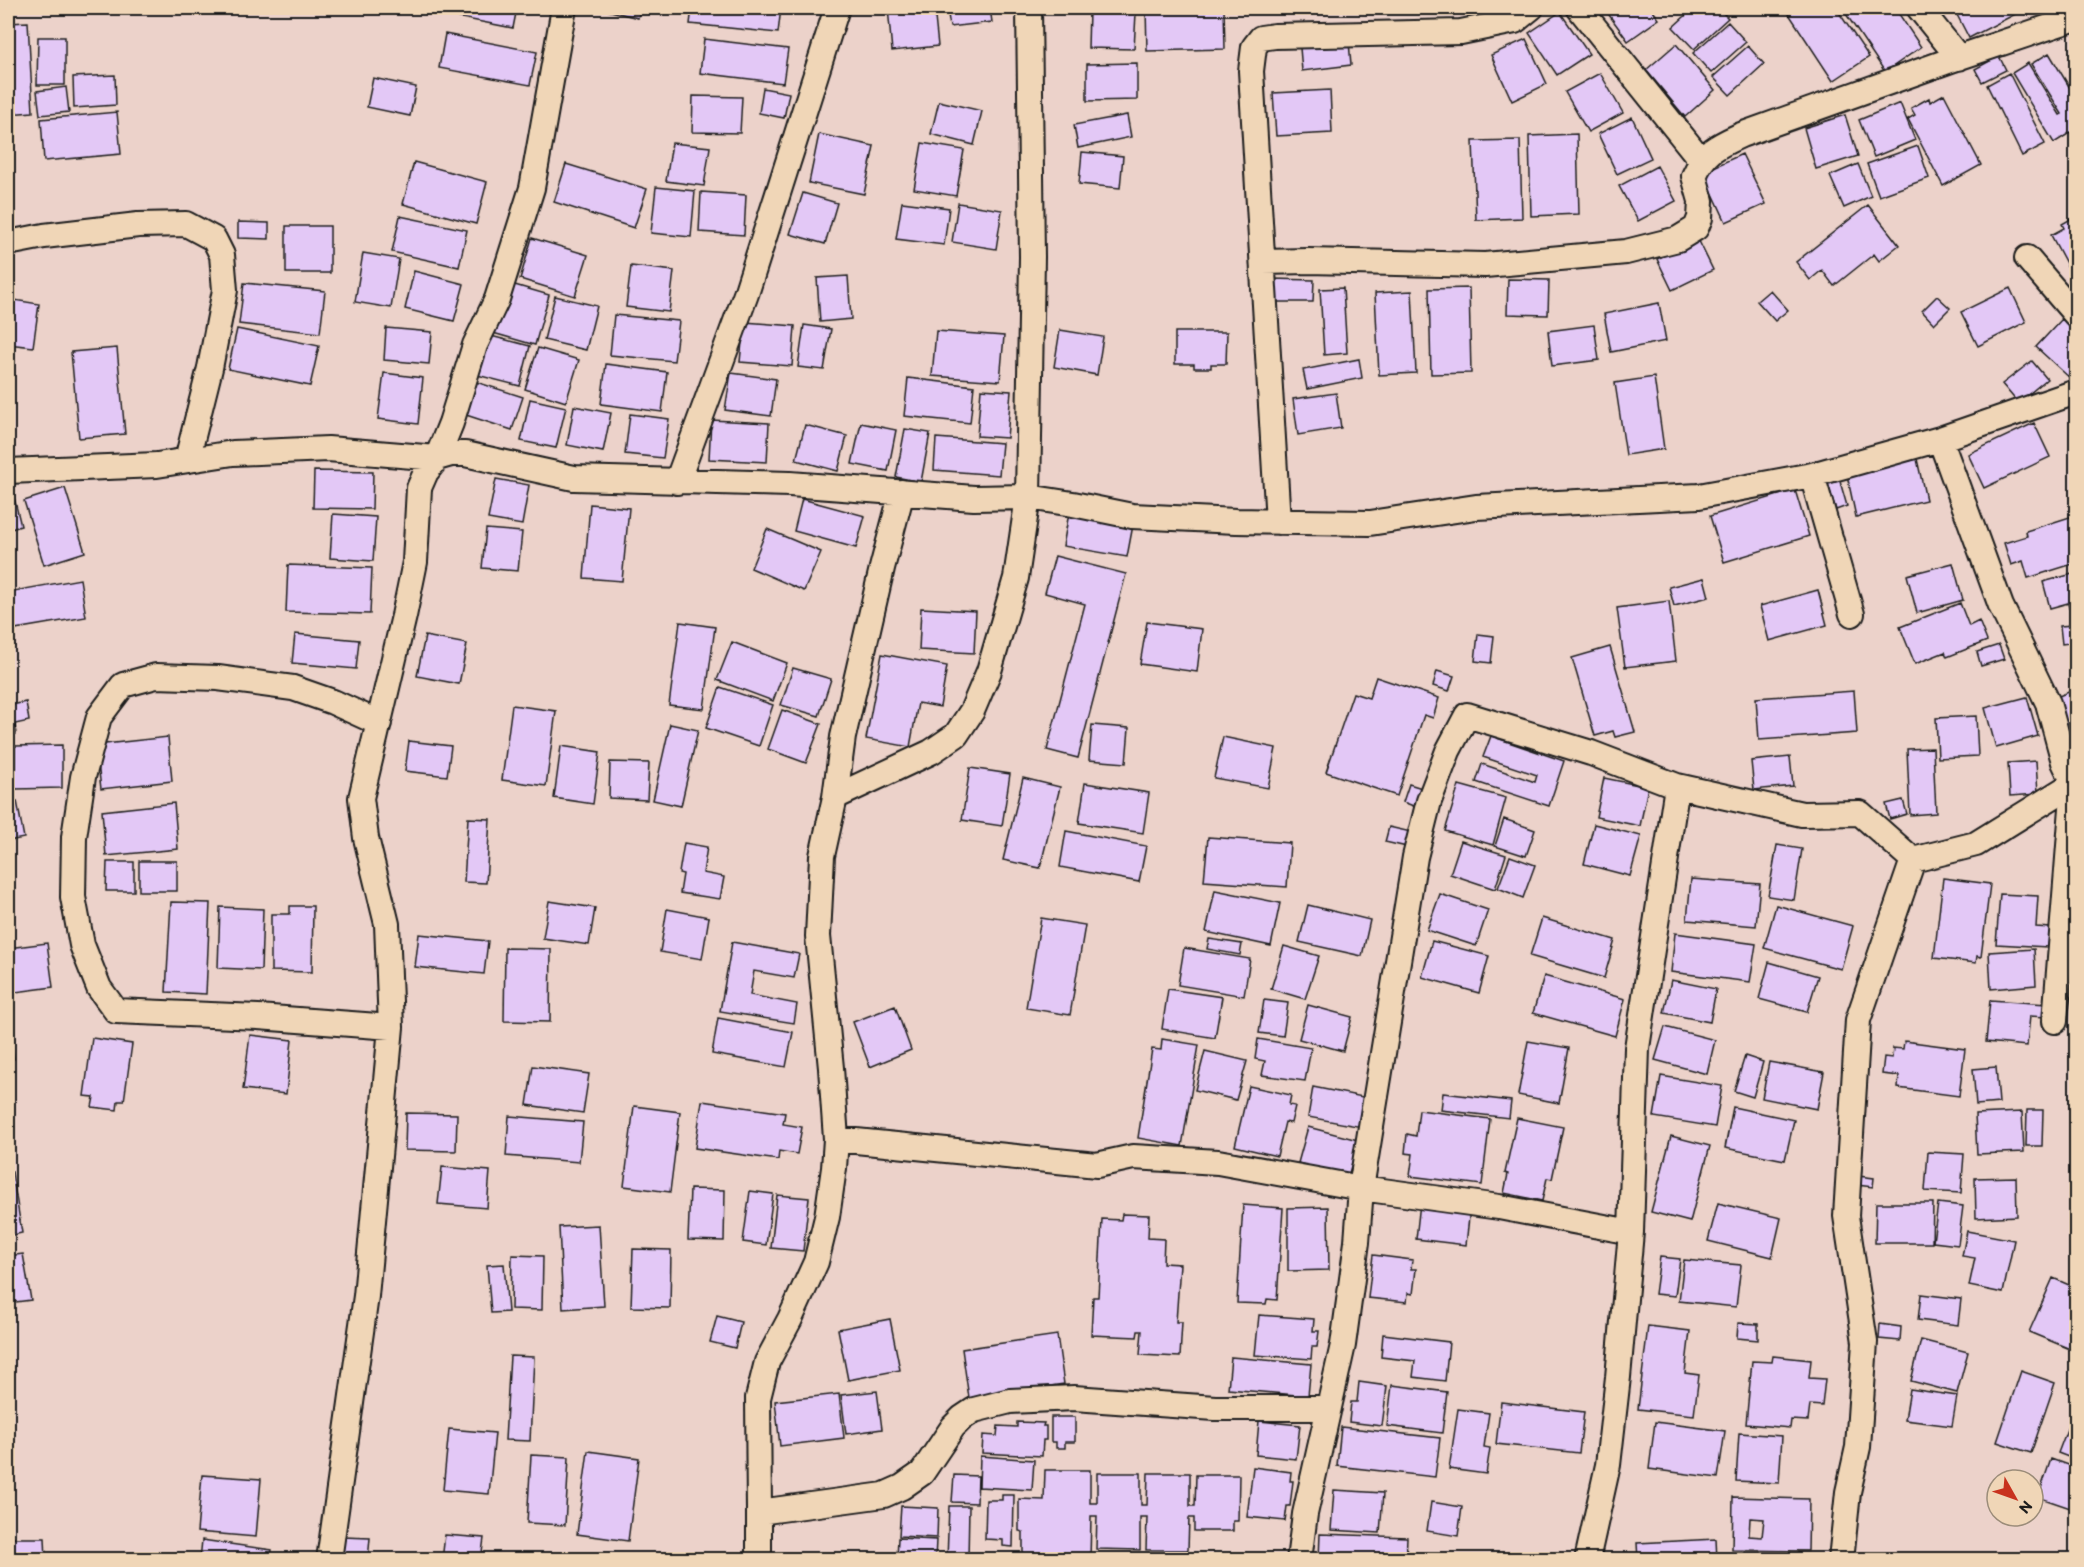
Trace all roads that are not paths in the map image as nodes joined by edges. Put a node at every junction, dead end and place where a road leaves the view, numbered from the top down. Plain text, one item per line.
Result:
1 (564, 8) edge
2 (837, 8) edge
3 (1029, 8) edge
4 (1531, 8) edge
5 (1579, 8) edge
6 (1919, 8) edge
7 (2076, 18) edge
8 (1959, 58) junction
9 (1701, 160) junction
10 (8, 243) edge
11 (2027, 258) dead end
12 (1263, 262) junction
13 (2076, 315) edge
14 (2076, 392) edge
15 (1940, 439) junction
16 (437, 458) junction
17 (187, 460) junction
18 (8, 471) edge
19 (1812, 475) junction
20 (677, 482) junction
21 (902, 492) junction
22 (1028, 497) junction
23 (1278, 522) junction
24 (1852, 615) dead end
25 (379, 723) junction
26 (2075, 783) edge
27 (1677, 786) junction
28 (835, 797) junction
29 (1913, 860) junction
30 (2055, 1021) dead end
31 (391, 1027) junction
32 (836, 1139) junction
33 (1361, 1188) junction
34 (1631, 1232) junction
35 (1329, 1408) junction
36 (759, 1512) junction
37 (329, 1560) edge
38 (759, 1560) edge
39 (1299, 1560) edge
40 (1587, 1560) edge
41 (1841, 1560) edge

1 - 16 street
2 - 20 street
3 - 22 street
4 - 12 street
5 - 9 street
6 - 8 street
7 - 8 street
8 - 9 street
9 - 12 street
10 - 17 street
11 - 13 street
12 - 23 street
14 - 15 street
15 - 19 street
15 - 26 street
16 - 17 street
16 - 20 street
16 - 25 street
17 - 18 street
19 - 23 street
19 - 24 street
20 - 21 street
21 - 22 street
21 - 28 street
22 - 23 street
22 - 28 street
25 - 31 street
25 - 31 street
26 - 29 street
26 - 30 street
27 - 29 street
27 - 33 street
27 - 34 street
28 - 32 street
29 - 41 street
31 - 37 street
32 - 33 street
32 - 36 street
33 - 34 street
33 - 35 street
34 - 40 street
35 - 36 street
35 - 39 street
36 - 38 street

